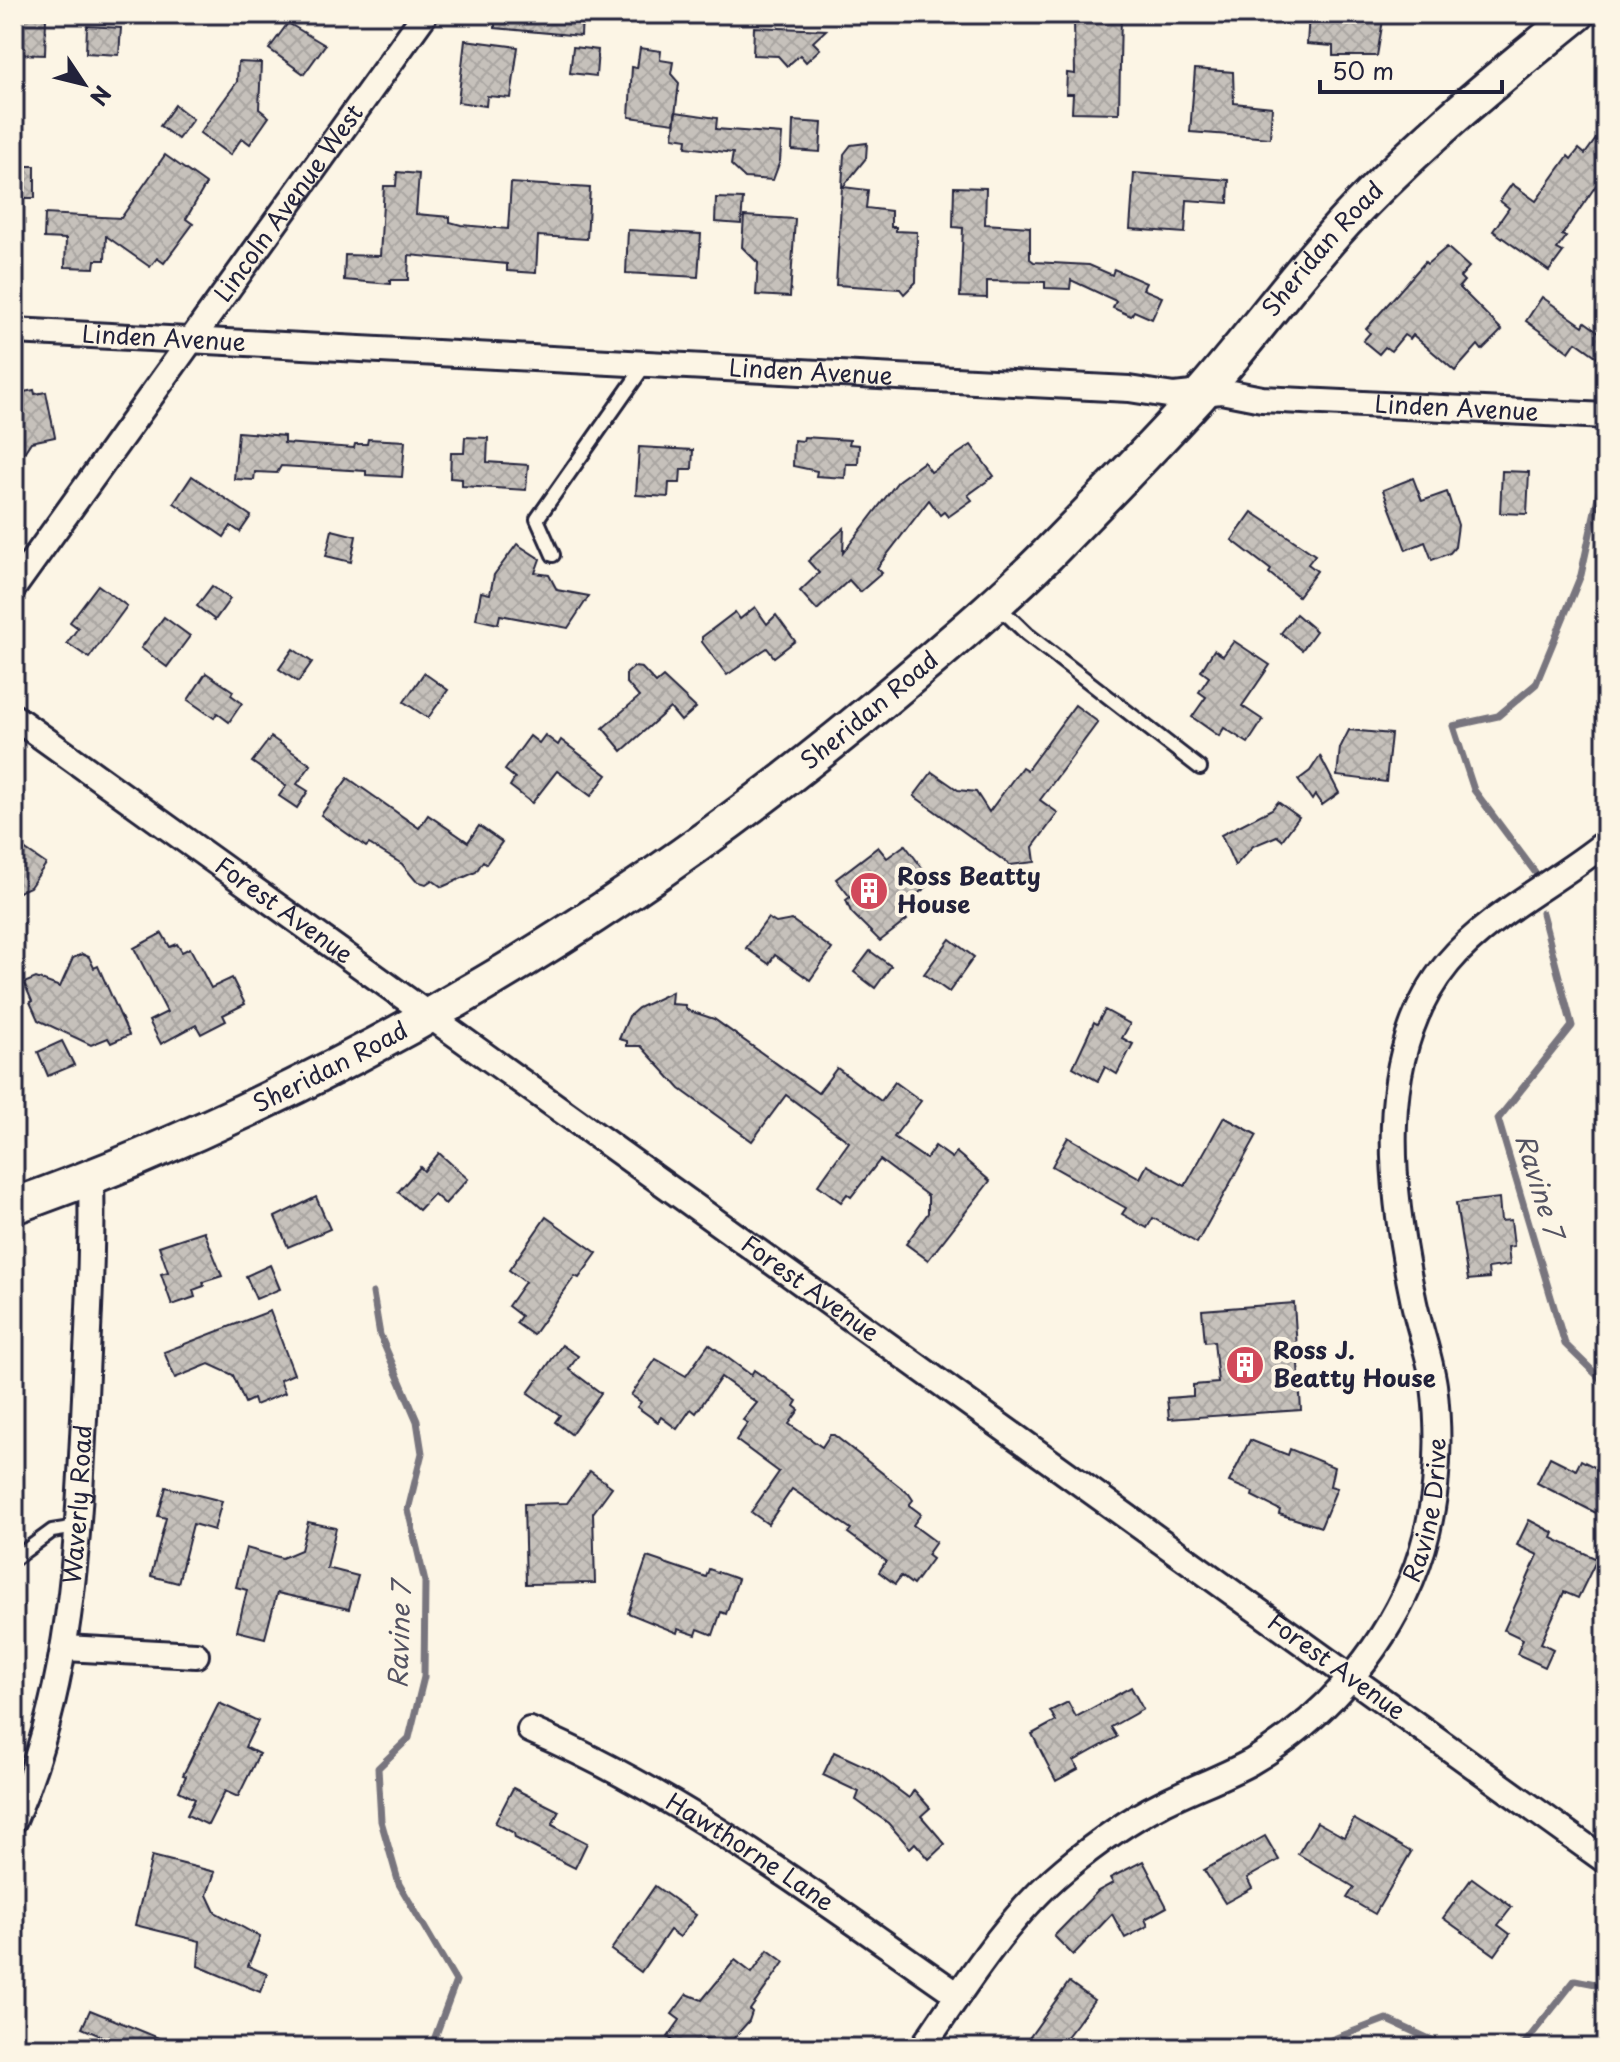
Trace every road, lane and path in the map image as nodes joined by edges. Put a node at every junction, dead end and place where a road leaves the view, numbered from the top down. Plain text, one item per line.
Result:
1 (425, 14) edge
2 (1577, 14) edge
3 (14, 331) edge
4 (192, 342) junction
5 (645, 365) junction
6 (1201, 394) junction
7 (1606, 416) edge
8 (553, 555) dead end
9 (14, 587) edge
10 (996, 603) junction
11 (14, 717) edge
12 (1200, 768) dead end
13 (1606, 842) edge
14 (431, 1016) junction
15 (91, 1179) junction
16 (14, 1206) edge
17 (77, 1527) junction
18 (14, 1559) edge
19 (65, 1648) junction
20 (196, 1655) dead end
21 (1351, 1678) junction
22 (530, 1730) dead end
23 (14, 1820) edge
24 (1606, 1861) edge
25 (958, 1995) junction
26 (922, 2048) edge

1 - 4 street, Lincoln Avenue West
2 - 6 street, Sheridan Road
3 - 4 street, Linden Avenue
4 - 5 street, Linden Avenue
4 - 9 street, Lincoln Avenue West
5 - 6 street, Linden Avenue
5 - 8 lane
6 - 7 street, Linden Avenue
6 - 10 street, Sheridan Road
10 - 12 lane
10 - 14 street, Sheridan Road
11 - 14 street, Forest Avenue
13 - 21 street, Ravine Drive
14 - 15 street, Sheridan Road
14 - 21 street, Forest Avenue
15 - 16 street, Sheridan Road
15 - 17 street, Waverly Road
17 - 18 lane
17 - 19 street, Waverly Road
19 - 20 street
19 - 23 street, Waverly Road
21 - 24 street, Forest Avenue
21 - 25 street, Ravine Drive
22 - 25 street, Hawthorne Lane
25 - 26 street, Ravine Drive

